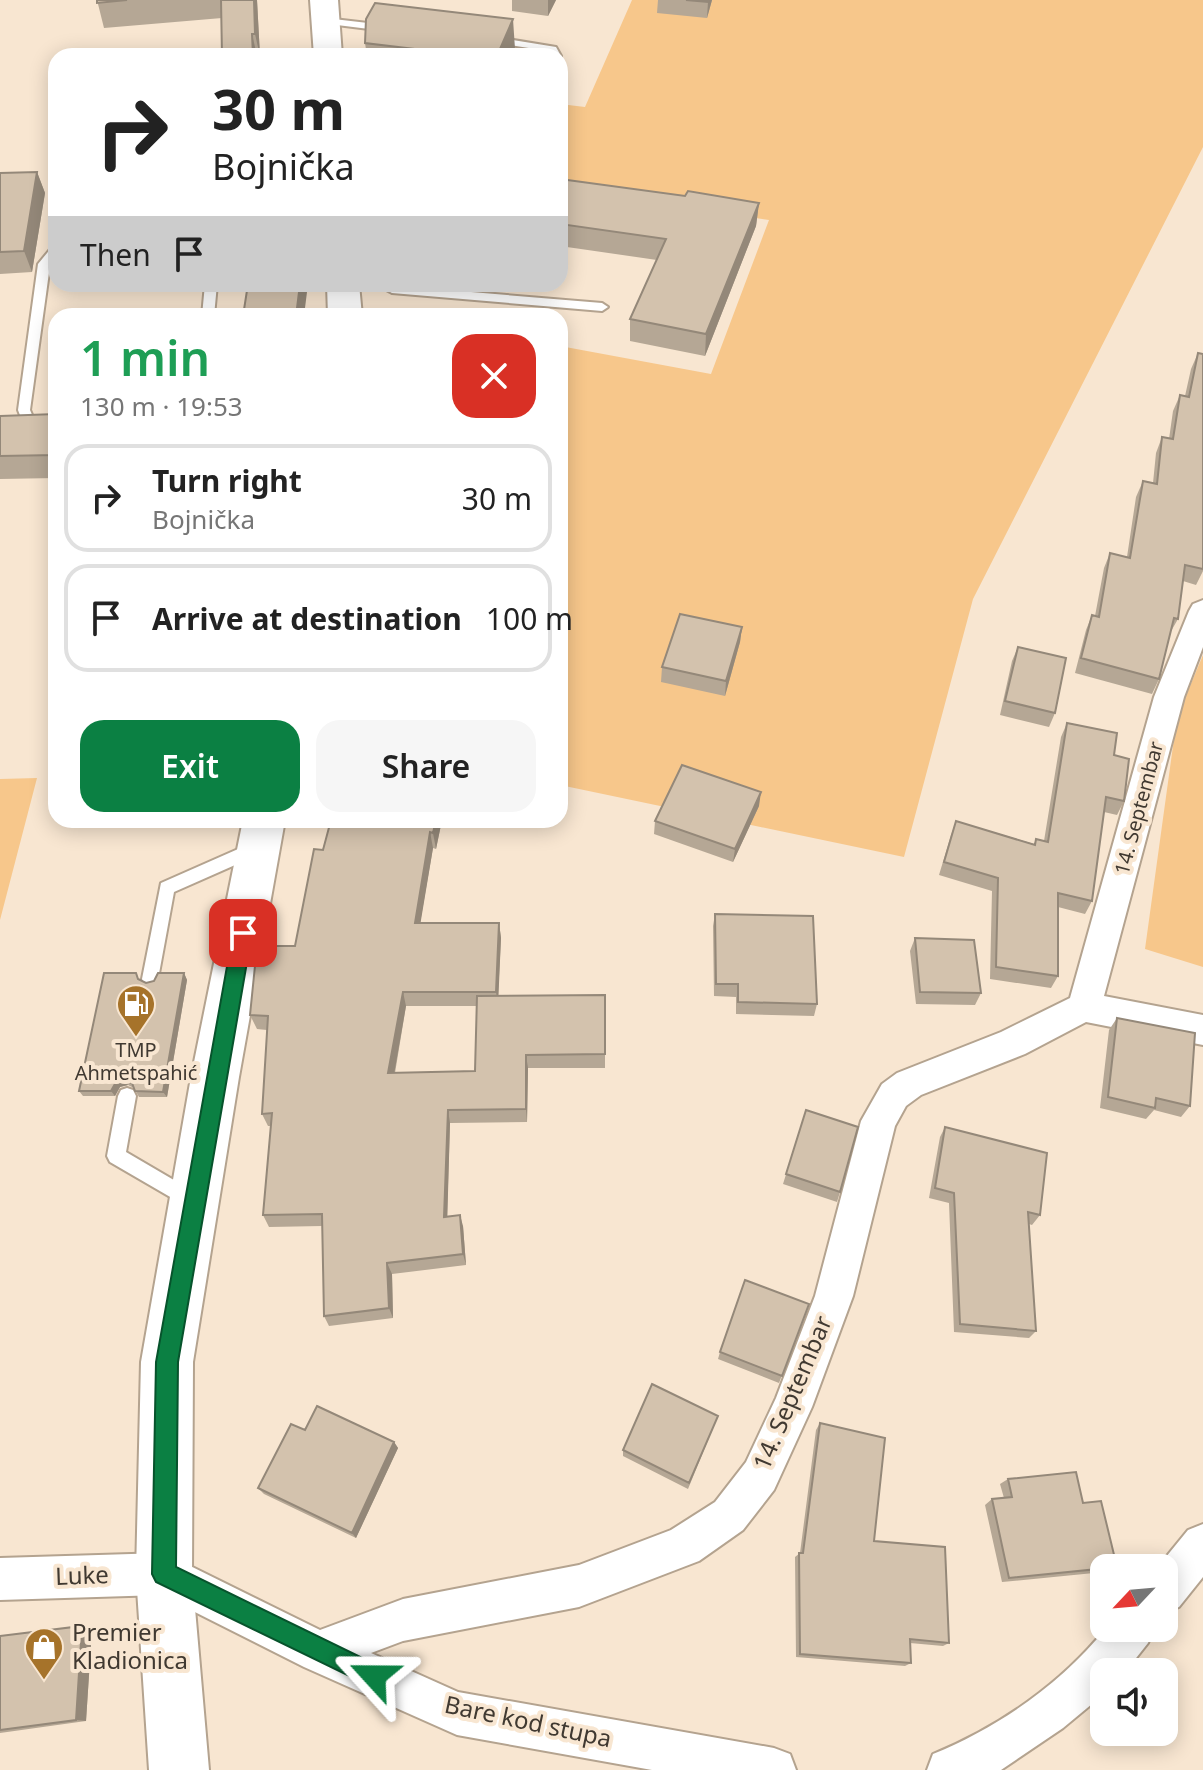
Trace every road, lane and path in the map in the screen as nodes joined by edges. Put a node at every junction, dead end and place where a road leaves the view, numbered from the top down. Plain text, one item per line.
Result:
1 (325, 11) edge
2 (397, 29) edge
3 (484, 39) edge
4 (327, 48) edge
5 (549, 48) edge
6 (48, 259) edge
7 (427, 292) edge
8 (602, 307) dead end
9 (48, 426) edge
10 (1203, 611) edge
11 (262, 833) edge
12 (150, 979) edge
13 (1084, 1007) junction
14 (1203, 1030) edge
15 (127, 1096) dead end
16 (194, 1202) junction
17 (1203, 1545) edge
18 (164, 1574) junction
19 (1178, 1575) edge
20 (0, 1579) edge
21 (1122, 1642) edge
22 (319, 1652) junction
23 (684, 1762) edge
24 (179, 1770) edge
25 (774, 1770) edge
26 (949, 1770) edge

1 - 2 lane
1 - 4 main road
3 - 5 lane
6 - 9 lane
7 - 8 lane
10 - 13 street, 14. Septembar
11 - 12 lane
11 - 16 main road
13 - 14 street
13 - 22 street, 14. Septembar
15 - 16 lane
16 - 18 main road
17 - 19 street
18 - 20 street, Luke
18 - 22 street, Bare kod stupa
18 - 24 main road
21 - 26 street
22 - 23 street, Bare kod stupa
23 - 25 street, Bare kod stupa

